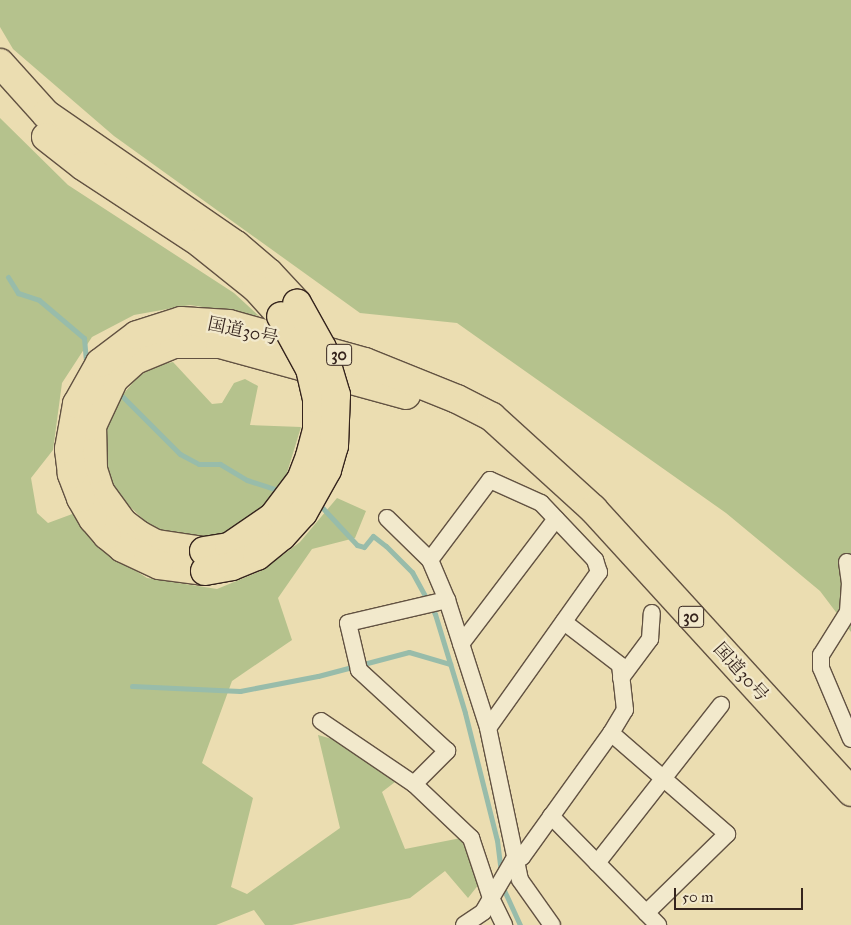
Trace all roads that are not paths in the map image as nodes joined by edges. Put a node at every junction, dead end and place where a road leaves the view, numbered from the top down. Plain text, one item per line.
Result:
1 (0, 63) edge
2 (0, 86) edge
3 (289, 309) junction
4 (387, 518) dead end
5 (556, 519) junction
6 (430, 560) junction
7 (846, 562) dead end
8 (442, 601) junction
9 (652, 613) dead end
10 (564, 622) junction
11 (461, 644) junction
12 (621, 678) junction
13 (721, 705) dead end
14 (321, 721) dead end
15 (488, 728) junction
16 (611, 733) junction
17 (851, 739) edge
18 (663, 778) junction
19 (414, 784) junction
20 (851, 792) edge
21 (550, 816) junction
22 (597, 863) junction
23 (502, 880) junction
24 (646, 913) junction
25 (464, 925) edge
26 (504, 925) edge
27 (552, 925) edge
28 (658, 925) edge

1 - 3 highway, 国道30号 / 30
2 - 3 highway, 国道30号 / 30
3 - 20 highway, 国道30号 / 30, bridge
4 - 6 street
5 - 6 street
5 - 10 street
5 - 11 street
6 - 8 street
7 - 17 street
8 - 11 street
8 - 19 street
9 - 12 street
10 - 12 street
10 - 15 street
11 - 15 street
12 - 16 street
13 - 18 street
14 - 19 street
15 - 23 street
16 - 18 street
16 - 21 street
18 - 22 street
18 - 24 street
19 - 23 street
21 - 22 street
21 - 23 street
22 - 24 street
23 - 25 street
23 - 26 street
23 - 27 street
24 - 28 street

